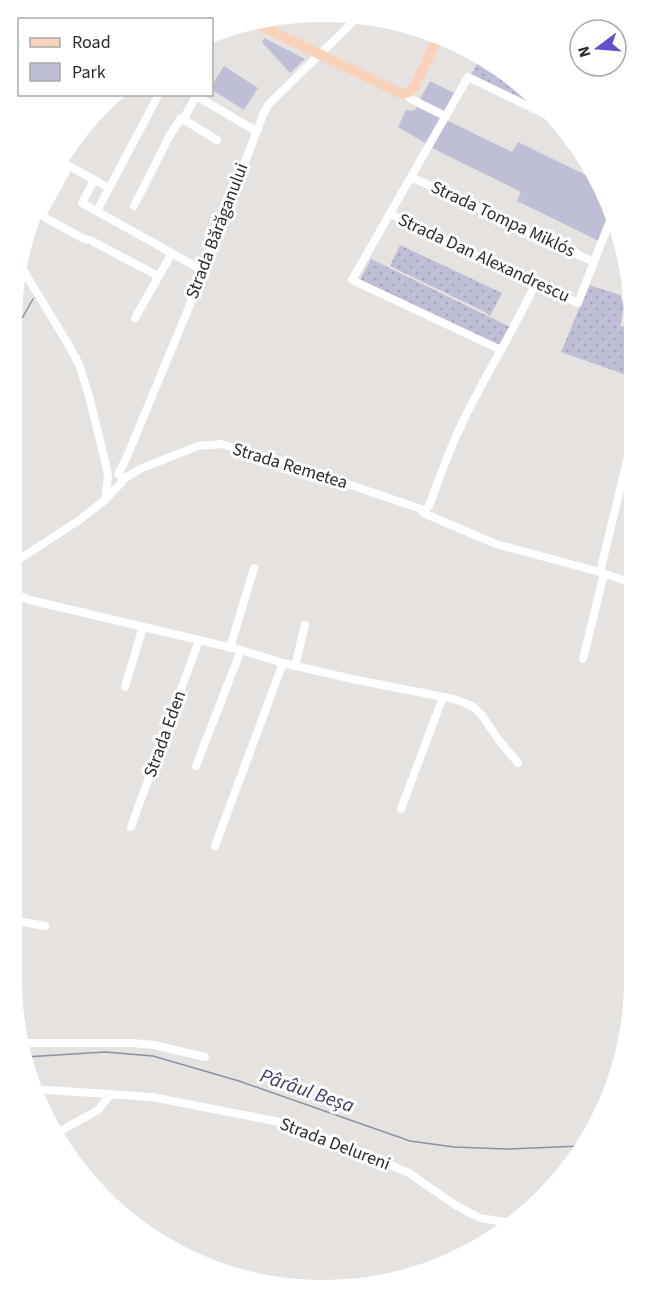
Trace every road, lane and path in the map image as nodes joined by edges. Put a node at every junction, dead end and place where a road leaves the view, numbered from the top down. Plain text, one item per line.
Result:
1 (351, 24) edge
2 (265, 28) edge
3 (435, 44) edge
4 (320, 55) junction
5 (406, 93) junction
6 (158, 96) edge
7 (195, 96) edge
8 (197, 96) edge
9 (532, 108) edge
10 (446, 116) junction
11 (183, 120) junction
12 (256, 131) junction
13 (217, 140) dead end
14 (67, 165) edge
15 (411, 177) junction
16 (93, 180) junction
17 (54, 188) edge
18 (109, 188) junction
19 (134, 206) dead end
20 (97, 211) junction
21 (43, 212) edge
22 (43, 213) edge
23 (390, 214) junction
24 (608, 226) edge
25 (172, 253) junction
26 (594, 262) junction
27 (202, 270) junction
28 (26, 275) edge
29 (158, 276) junction
30 (535, 284) junction
31 (135, 318) dead end
32 (501, 350) junction
33 (624, 475) edge
34 (114, 479) junction
35 (424, 510) junction
36 (22, 558) edge
37 (254, 568) dead end
38 (602, 573) junction
39 (624, 580) edge
40 (22, 597) edge
41 (305, 625) dead end
42 (143, 627) junction
43 (199, 640) junction
44 (230, 648) junction
45 (241, 650) junction
46 (583, 658) dead end
47 (283, 663) junction
48 (295, 666) junction
49 (125, 687) dead end
50 (443, 697) junction
51 (518, 763) dead end
52 (196, 766) dead end
53 (401, 809) dead end
54 (130, 827) dead end
55 (215, 846) dead end
56 (22, 922) edge
57 (45, 926) dead end
58 (29, 1043) edge
59 (205, 1057) dead end
60 (43, 1090) edge
61 (110, 1095) junction
62 (63, 1130) edge
63 (501, 1222) edge

1 - 4 street, Strada Bărăganului
2 - 4 main road
3 - 5 main road
4 - 5 main road
4 - 12 street, Strada Bărăganului
5 - 10 street
6 - 18 street
7 - 11 street
8 - 12 street
9 - 10 street
10 - 15 street
11 - 13 street
11 - 19 street
12 - 27 street, Strada Bărăganului
14 - 16 street
15 - 23 street
15 - 26 street, Strada Tompa Miklós
16 - 18 street
16 - 20 street
17 - 21 street
18 - 20 street
20 - 25 street
22 - 29 street
23 - 30 street, Strada Dan Alexandrescu
23 - 32 street
24 - 26 street
25 - 27 street
25 - 29 street
26 - 30 street, Strada Dan Alexandrescu
27 - 34 street, Strada Bărăganului
28 - 34 street
29 - 31 street
30 - 32 street
32 - 35 street
33 - 38 street
34 - 35 street, Strada Remetea
34 - 36 street, Strada Remetea
35 - 38 street, Strada Remetea
37 - 44 street
38 - 39 street, Strada Remetea
38 - 46 street
40 - 42 street
41 - 48 street
42 - 43 street
42 - 49 street
43 - 44 street
43 - 54 street, Strada Eden
44 - 45 street
45 - 47 street
45 - 52 street
47 - 48 street
47 - 55 street
48 - 50 street
50 - 51 street
50 - 53 street
56 - 57 street
58 - 59 street
60 - 61 street, Strada Delureni
61 - 62 street
61 - 63 street, Strada Delureni

